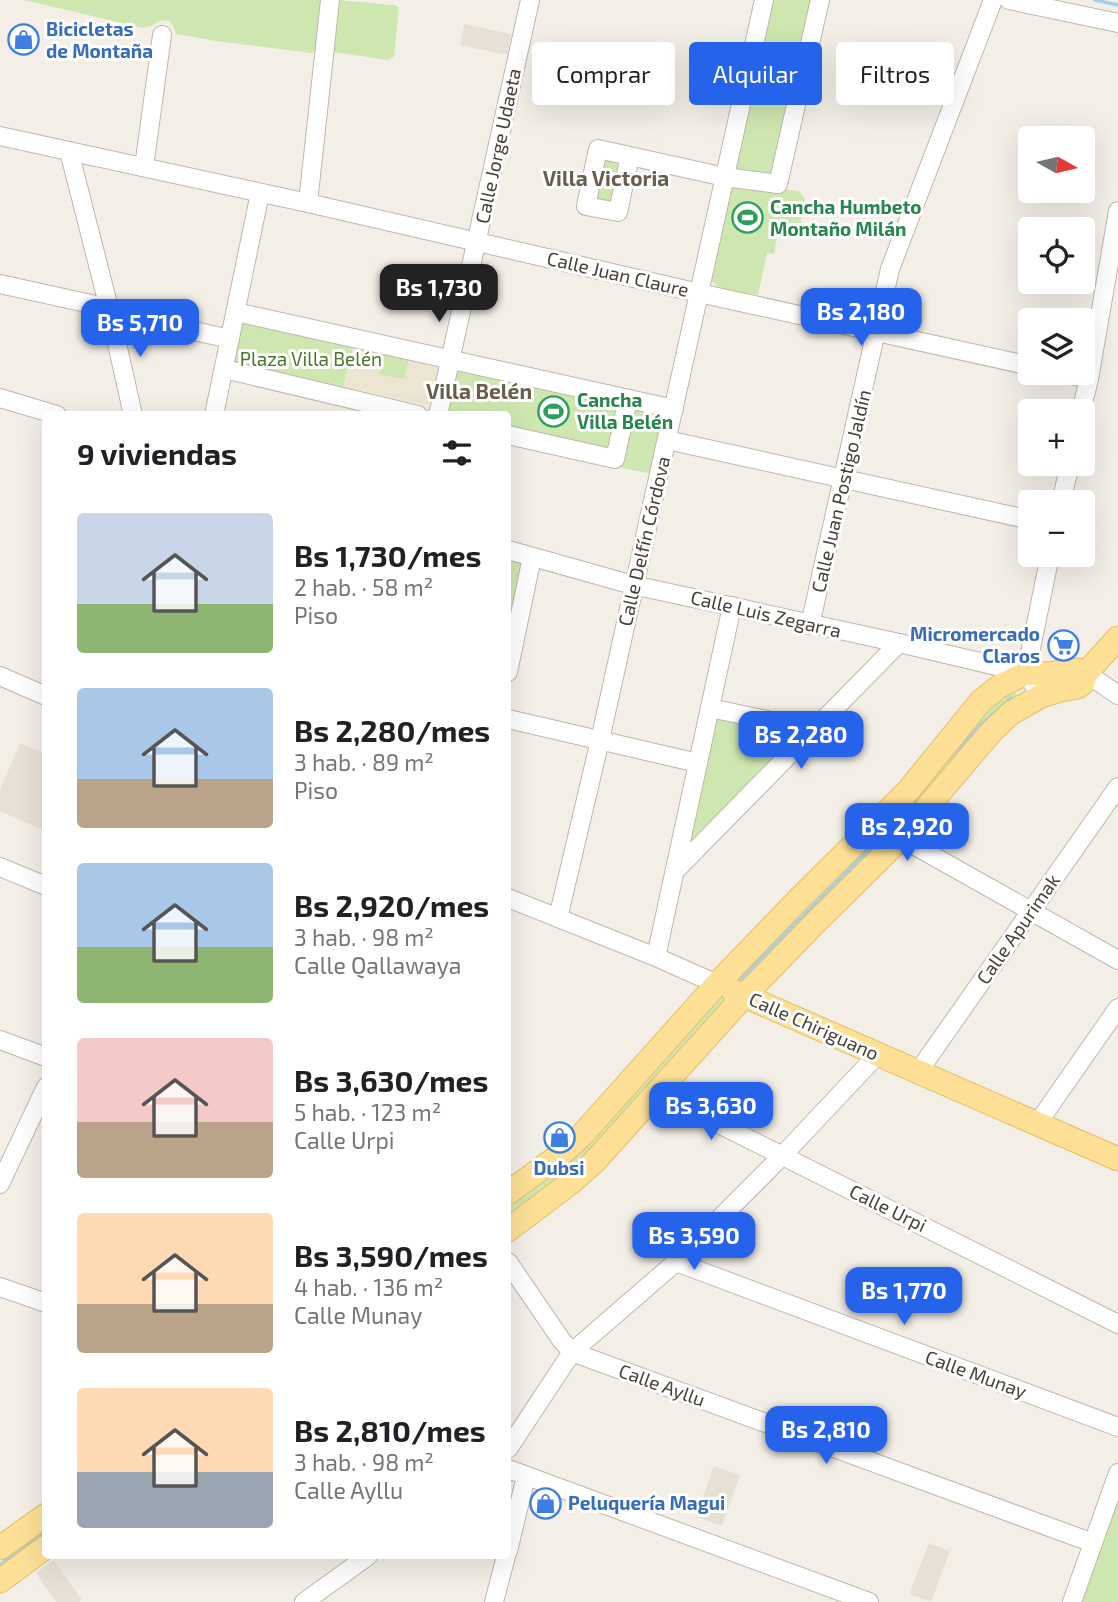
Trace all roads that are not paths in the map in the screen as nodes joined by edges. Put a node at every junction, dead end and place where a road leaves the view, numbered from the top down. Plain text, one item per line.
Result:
1 (330, 0) edge
2 (530, 0) edge
3 (764, 0) edge
4 (820, 0) edge
5 (993, 0) edge
6 (1009, 0) edge
7 (1118, 23) edge
8 (162, 35) dead end
9 (0, 136) edge
10 (69, 151) junction
11 (630, 156) dead end
12 (144, 167) junction
13 (725, 177) junction
14 (260, 193) junction
15 (308, 203) junction
16 (1118, 211) edge
17 (477, 242) junction
18 (1114, 256) edge
19 (0, 284) edge
20 (699, 293) junction
21 (109, 310) junction
22 (236, 312) junction
23 (877, 331) junction
24 (230, 339) junction
25 (1095, 349) edge
26 (451, 360) junction
27 (1018, 363) edge
28 (224, 369) junction
29 (0, 398) edge
30 (628, 399) junction
31 (674, 409) junction
32 (44, 411) edge
33 (132, 411) edge
34 (216, 411) edge
35 (401, 411) edge
36 (439, 411) edge
37 (511, 436) edge
38 (667, 440) junction
39 (844, 479) junction
40 (1018, 517) edge
41 (511, 551) edge
42 (532, 557) junction
43 (1048, 567) edge
44 (634, 585) junction
45 (732, 606) junction
46 (810, 625) junction
47 (1118, 638) edge
48 (899, 643) junction
49 (511, 658) edge
50 (1026, 673) junction
51 (0, 676) edge
52 (1102, 680) edge
53 (42, 694) edge
54 (1118, 695) edge
55 (1041, 696) junction
56 (710, 709) junction
57 (511, 720) edge
58 (814, 730) junction
59 (600, 740) junction
60 (698, 763) junction
61 (1118, 787) edge
62 (878, 821) junction
63 (901, 838) junction
64 (0, 867) edge
65 (675, 871) junction
66 (42, 884) edge
67 (511, 899) edge
68 (1030, 911) junction
69 (558, 918) junction
70 (656, 957) junction
71 (1118, 960) edge
72 (717, 984) junction
73 (744, 995) junction
74 (1118, 1008) edge
75 (0, 1040) edge
76 (878, 1054) junction
77 (42, 1056) edge
78 (918, 1072) junction
79 (657, 1093) junction
80 (42, 1095) edge
81 (1037, 1124) junction
82 (782, 1156) junction
83 (1118, 1159) edge
84 (0, 1184) edge
85 (511, 1191) edge
86 (511, 1228) edge
87 (676, 1262) junction
88 (511, 1266) edge
89 (0, 1287) edge
90 (42, 1302) edge
91 (1118, 1324) edge
92 (572, 1352) junction
93 (1118, 1427) edge
94 (511, 1444) edge
95 (511, 1470) edge
96 (1118, 1473) edge
97 (526, 1476) junction
98 (42, 1518) edge
99 (511, 1537) edge
100 (1093, 1544) junction
101 (0, 1548) edge
102 (42, 1550) edge
103 (364, 1559) edge
104 (505, 1559) edge
105 (0, 1581) edge
106 (304, 1602) edge
107 (494, 1602) edge
108 (869, 1602) edge
109 (1072, 1602) edge

1 - 15 street
2 - 17 street, Calle Jorge Udaeta
3 - 13 street, Calle Delfín Córdova
4 - 13 street
5 - 23 street, Calle Juan Postigo Jaldín
6 - 7 street
8 - 12 street
9 - 10 street, Calle Juan Claure
10 - 12 street, Calle Juan Claure
10 - 21 street
11 - 13 street
12 - 14 street, Calle Juan Claure
13 - 20 street, Calle Delfín Córdova
14 - 15 street, Calle Juan Claure
14 - 22 street
15 - 17 street, Calle Juan Claure
16 - 18 street
17 - 20 street, Calle Juan Claure
17 - 26 street, Calle Jorge Udaeta
18 - 25 street
19 - 21 street
20 - 23 street, Calle Juan Claure
20 - 31 street, Calle Delfín Córdova
21 - 24 street
21 - 33 street
22 - 24 street
22 - 26 street
23 - 27 street, Calle Juan Claure
23 - 39 street, Calle Juan Postigo Jaldín
24 - 28 street
26 - 30 street
26 - 36 street, Calle Jorge Udaeta
28 - 34 street
28 - 35 street
29 - 32 street
30 - 31 street
30 - 37 street
31 - 38 street, Calle Delfín Córdova
38 - 39 street
38 - 44 street, Calle Delfín Córdova
39 - 40 street
39 - 46 street, Calle Juan Postigo Jaldín
41 - 42 street, Calle Luis Zegarra
42 - 44 street, Calle Luis Zegarra
42 - 49 street
43 - 50 street
44 - 45 street, Calle Luis Zegarra
44 - 59 street, Calle Delfín Córdova
45 - 46 street, Calle Luis Zegarra
45 - 56 street
46 - 48 street, Calle Luis Zegarra
47 - 52 main road
48 - 50 street, Calle Luis Zegarra
48 - 58 street
50 - 52 main road
50 - 55 street
50 - 62 main road
51 - 53 street
52 - 54 street
52 - 55 main road
55 - 63 main road
56 - 58 street
56 - 60 street
57 - 59 street
58 - 65 street
59 - 60 street
59 - 69 street, Calle Delfín Córdova
60 - 65 street
61 - 68 street, Calle Apurimak
62 - 63 street
62 - 72 main road
63 - 68 street
63 - 73 main road
64 - 66 street
65 - 70 street
67 - 69 street, Calle Chiriguano
68 - 71 street
68 - 78 street, Calle Apurimak
69 - 70 street, Calle Chiriguano
70 - 72 street, Calle Chiriguano
72 - 73 main road, Calle Chiriguano
72 - 85 main road
73 - 76 main road, Calle Chiriguano
73 - 79 main road
74 - 81 street
75 - 77 street
76 - 78 main road, Calle Chiriguano
76 - 82 street
78 - 81 main road, Calle Chiriguano
79 - 82 street, Calle Urpi
79 - 86 main road
80 - 84 street
81 - 83 main road, Calle Chiriguano
82 - 87 street
82 - 91 street, Calle Urpi
87 - 92 street
87 - 93 street, Calle Munay
88 - 92 street
89 - 90 street
92 - 94 street
92 - 100 street, Calle Ayllu
95 - 97 street
96 - 100 street
97 - 99 street
97 - 108 street
98 - 101 main road
100 - 109 street
102 - 105 main road
103 - 106 street
104 - 107 street

